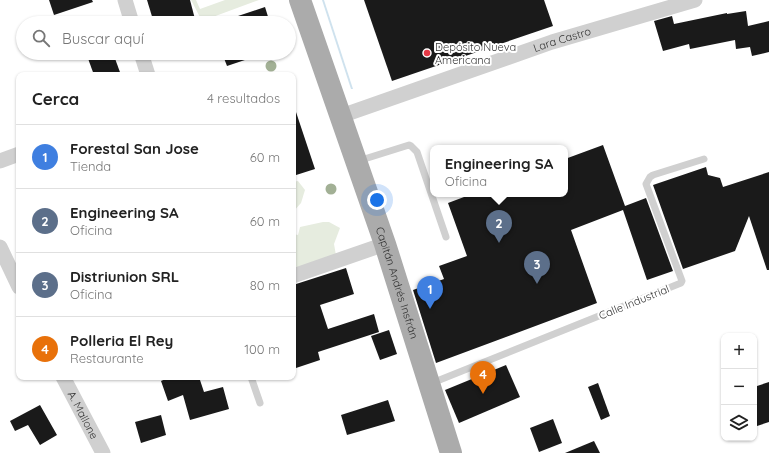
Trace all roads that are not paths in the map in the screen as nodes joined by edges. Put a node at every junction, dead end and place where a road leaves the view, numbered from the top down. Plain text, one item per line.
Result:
1 (125, 0) edge
2 (300, 0) edge
3 (695, 0) edge
4 (130, 16) edge
5 (143, 60) edge
6 (147, 72) edge
7 (340, 116) junction
8 (16, 155) edge
9 (704, 159) dead end
10 (0, 161) edge
11 (356, 161) junction
12 (430, 190) edge
13 (433, 197) edge
14 (446, 236) dead end
15 (384, 244) junction
16 (0, 247) edge
17 (296, 275) edge
18 (16, 281) edge
19 (65, 380) edge
20 (252, 380) edge
21 (428, 385) junction
22 (260, 402) dead end
23 (103, 453) edge
24 (451, 453) edge

1 - 4 street
2 - 7 main road, Capitán Andrés Insfrán
3 - 7 street, Lara Castro
5 - 6 street
7 - 11 main road, Capitán Andrés Insfrán
8 - 10 street
9 - 21 lane, Calle Industrial
11 - 12 lane
11 - 15 main road, Capitán Andrés Insfrán
13 - 14 lane
15 - 17 street
15 - 21 main road, Capitán Andrés Insfrán
16 - 18 street
19 - 23 street, A. Mallone
20 - 22 lane
21 - 24 main road, Capitán Andrés Insfrán

